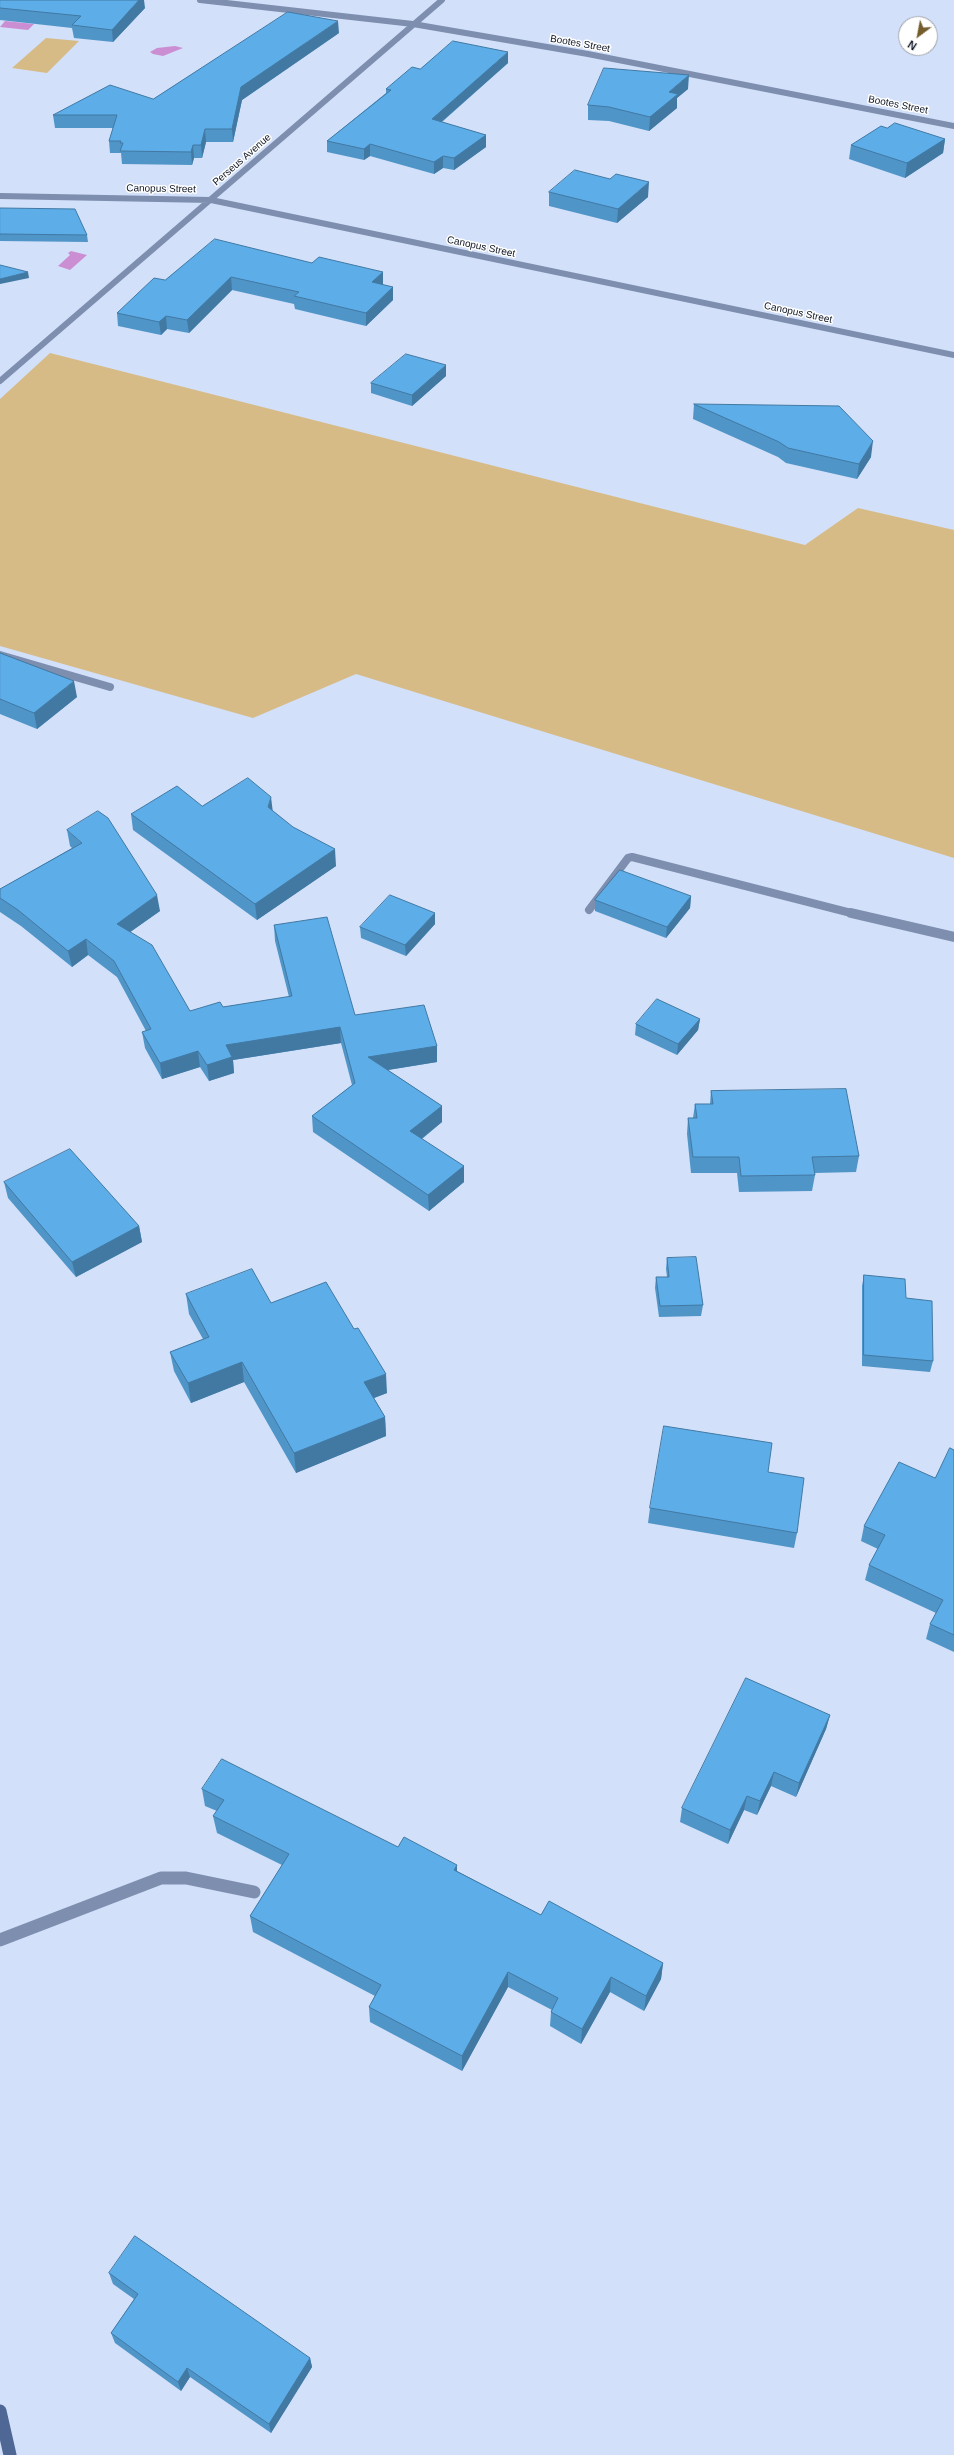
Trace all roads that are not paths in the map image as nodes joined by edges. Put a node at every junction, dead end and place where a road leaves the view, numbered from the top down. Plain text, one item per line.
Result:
1 (200, 0) edge
2 (442, 0) edge
3 (413, 24) junction
4 (954, 126) edge
5 (0, 196) edge
6 (211, 200) junction
7 (954, 355) edge
8 (0, 381) edge
9 (0, 655) edge
10 (110, 687) dead end
11 (589, 910) dead end
12 (954, 937) edge
13 (254, 1892) dead end
14 (0, 1940) edge
15 (0, 2411) edge
16 (10, 2455) edge

1 - 3 street, Bootes Street
2 - 3 street, Perseus Avenue
3 - 4 street, Bootes Street
3 - 6 street, Perseus Avenue
5 - 6 street, Canopus Street
6 - 7 street, Canopus Street
6 - 8 street, Perseus Avenue
9 - 10 street
11 - 12 street
13 - 14 street
15 - 16 main road

